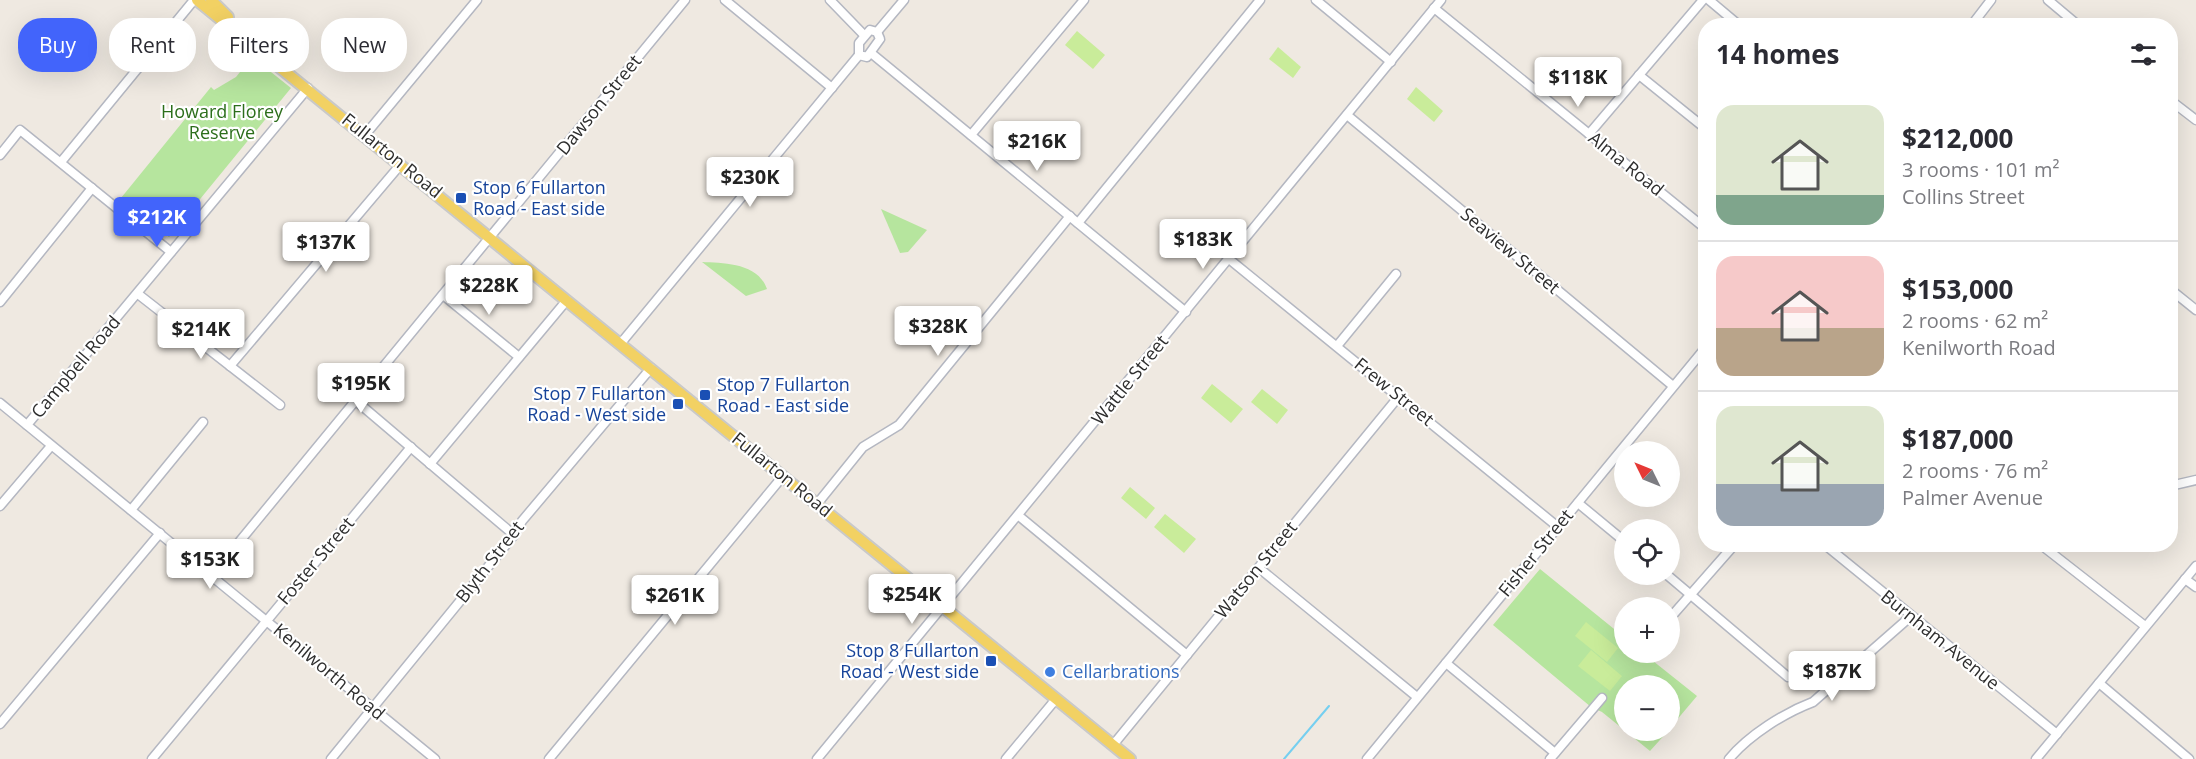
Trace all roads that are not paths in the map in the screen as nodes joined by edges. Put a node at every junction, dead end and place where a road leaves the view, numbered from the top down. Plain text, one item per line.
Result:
1 (195, 0) edge
2 (211, 0) edge
3 (477, 0) edge
4 (685, 0) edge
5 (725, 0) edge
6 (830, 0) edge
7 (904, 0) edge
8 (1084, 0) edge
9 (1260, 0) edge
10 (1316, 0) edge
11 (1441, 0) edge
12 (1703, 0) edge
13 (1709, 0) edge
14 (1991, 0) edge
15 (2048, 0) edge
16 (1434, 8) junction
17 (219, 18) edge
18 (229, 18) edge
19 (1730, 18) edge
20 (1977, 18) edge
21 (2069, 18) edge
22 (877, 32) junction
23 (864, 34) junction
24 (871, 53) junction
25 (859, 55) junction
26 (1391, 62) junction
27 (288, 72) edge
28 (1639, 75) junction
29 (308, 88) junction
30 (832, 88) junction
31 (2178, 106) edge
32 (1347, 115) junction
33 (2196, 120) edge
34 (1698, 123) edge
35 (1589, 134) junction
36 (365, 135) junction
37 (971, 135) junction
38 (0, 155) edge
39 (61, 162) junction
40 (401, 164) junction
41 (92, 188) junction
42 (1070, 216) junction
43 (1078, 223) junction
44 (1698, 223) edge
45 (491, 237) junction
46 (171, 252) junction
47 (1229, 259) junction
48 (1396, 274) dead end
49 (138, 294) junction
50 (443, 295) junction
51 (2178, 295) edge
52 (567, 300) junction
53 (0, 302) edge
54 (2196, 310) edge
55 (1186, 312) junction
56 (621, 343) junction
57 (1337, 346) junction
58 (519, 357) junction
59 (1698, 357) edge
60 (230, 366) junction
61 (651, 368) junction
62 (1674, 386) junction
63 (1400, 395) junction
64 (355, 400) junction
65 (0, 403) edge
66 (280, 405) dead end
67 (203, 422) dead end
68 (27, 425) junction
69 (51, 446) junction
70 (411, 447) junction
71 (430, 464) junction
72 (783, 476) junction
73 (2196, 480) edge
74 (2178, 482) edge
75 (1578, 503) junction
76 (817, 504) junction
77 (0, 506) edge
78 (131, 510) junction
79 (1019, 516) junction
80 (1558, 527) junction
81 (160, 533) junction
82 (1614, 533) edge
83 (514, 535) junction
84 (1728, 552) edge
85 (1833, 552) edge
86 (2050, 552) edge
87 (2196, 566) edge
88 (1259, 568) junction
89 (212, 575) junction
90 (2185, 579) junction
91 (1679, 585) edge
92 (2196, 587) edge
93 (1689, 594) junction
94 (1680, 605) edge
95 (944, 608) junction
96 (1910, 617) junction
97 (267, 620) junction
98 (2145, 626) junction
99 (1187, 655) junction
100 (1446, 663) junction
101 (1788, 677) dead end
102 (2099, 683) junction
103 (1418, 698) junction
104 (1602, 698) dead end
105 (1056, 699) junction
106 (372, 708) junction
107 (0, 724) edge
108 (2057, 734) junction
109 (1113, 746) junction
110 (1553, 756) edge
111 (153, 759) edge
112 (331, 759) edge
113 (435, 759) edge
114 (549, 759) edge
115 (817, 759) edge
116 (1006, 759) edge
117 (1130, 759) edge
118 (1367, 759) edge
119 (1729, 759) edge
120 (2036, 759) edge
121 (2189, 759) edge

1 - 17 main road, Fullarton Road
1 - 39 street
2 - 18 main road, Fullarton Road
3 - 36 street
4 - 45 street, Dawson Street
5 - 30 street
6 - 23 street
7 - 22 street
8 - 37 street
9 - 43 street
10 - 26 street
11 - 16 street, Wattle Street
12 - 28 street
13 - 19 street
14 - 20 street
15 - 21 street
16 - 26 street, Wattle Street
16 - 35 street, Alma Road
22 - 23 street
22 - 24 street
23 - 25 street
24 - 25 street
24 - 37 street
25 - 30 street
26 - 32 street, Wattle Street
27 - 29 main road, Fullarton Road
28 - 34 street
28 - 35 street
29 - 36 main road, Fullarton Road
29 - 46 street, Campbell Road
30 - 56 street
31 - 33 street
32 - 47 street, Wattle Street
32 - 62 street, Seaview Street
35 - 44 street, Alma Road
36 - 40 main road, Fullarton Road
37 - 42 street
38 - 39 street
39 - 41 street
40 - 45 main road, Fullarton Road
40 - 60 street
41 - 46 street
41 - 53 street
42 - 43 street
42 - 76 street
43 - 55 street
45 - 50 street, Dawson Street
45 - 52 main road, Fullarton Road
46 - 49 street, Campbell Road
47 - 55 street, Wattle Street
47 - 57 street, Frew Street
48 - 57 street
49 - 60 street
49 - 68 street, Campbell Road
50 - 58 street
50 - 64 street, Dawson Street
51 - 54 street
52 - 56 main road, Fullarton Road
52 - 58 street
55 - 79 street, Wattle Street
56 - 61 main road, Fullarton Road
57 - 63 street, Frew Street
58 - 71 street
59 - 62 street, Fisher Street
60 - 66 street
61 - 72 main road, Fullarton Road
61 - 83 street, Blyth Street
62 - 75 street, Fisher Street
63 - 80 street, Frew Street
63 - 88 street, Watson Street
64 - 70 street
64 - 89 street, Dawson Street
65 - 68 street, Kenilworth Road
67 - 78 street
68 - 69 street, Kenilworth Road
69 - 77 street
69 - 78 street, Kenilworth Road
70 - 71 street
70 - 97 street, Foster Street
71 - 83 street
72 - 76 main road, Fullarton Road
72 - 114 street
73 - 74 street
75 - 80 street, Fisher Street
75 - 82 street
76 - 95 main road, Fullarton Road
78 - 81 street, Kenilworth Road
79 - 95 street, Wattle Street
79 - 99 street
80 - 100 street, Fisher Street
81 - 89 street, Kenilworth Road
81 - 107 street
83 - 106 street, Blyth Street
84 - 93 street
85 - 96 street, Burnham Avenue
86 - 98 street
87 - 90 street
88 - 99 street, Watson Street
88 - 103 street
89 - 97 street, Kenilworth Road
90 - 92 street
90 - 98 street
91 - 93 street
93 - 94 street
93 - 101 street
95 - 105 main road, Fullarton Road
95 - 115 street, Wattle Street
96 - 108 street, Burnham Avenue
96 - 119 street
97 - 106 street, Kenilworth Road
97 - 111 street, Foster Street
98 - 102 street
99 - 109 street, Watson Street
100 - 103 street, Fisher Street
100 - 110 street
102 - 108 street
102 - 121 street
103 - 118 street, Fisher Street
104 - 110 street
105 - 109 main road, Fullarton Road
105 - 116 street
106 - 112 street, Blyth Street
106 - 113 street, Kenilworth Road
108 - 120 street
109 - 117 main road, Fullarton Road

